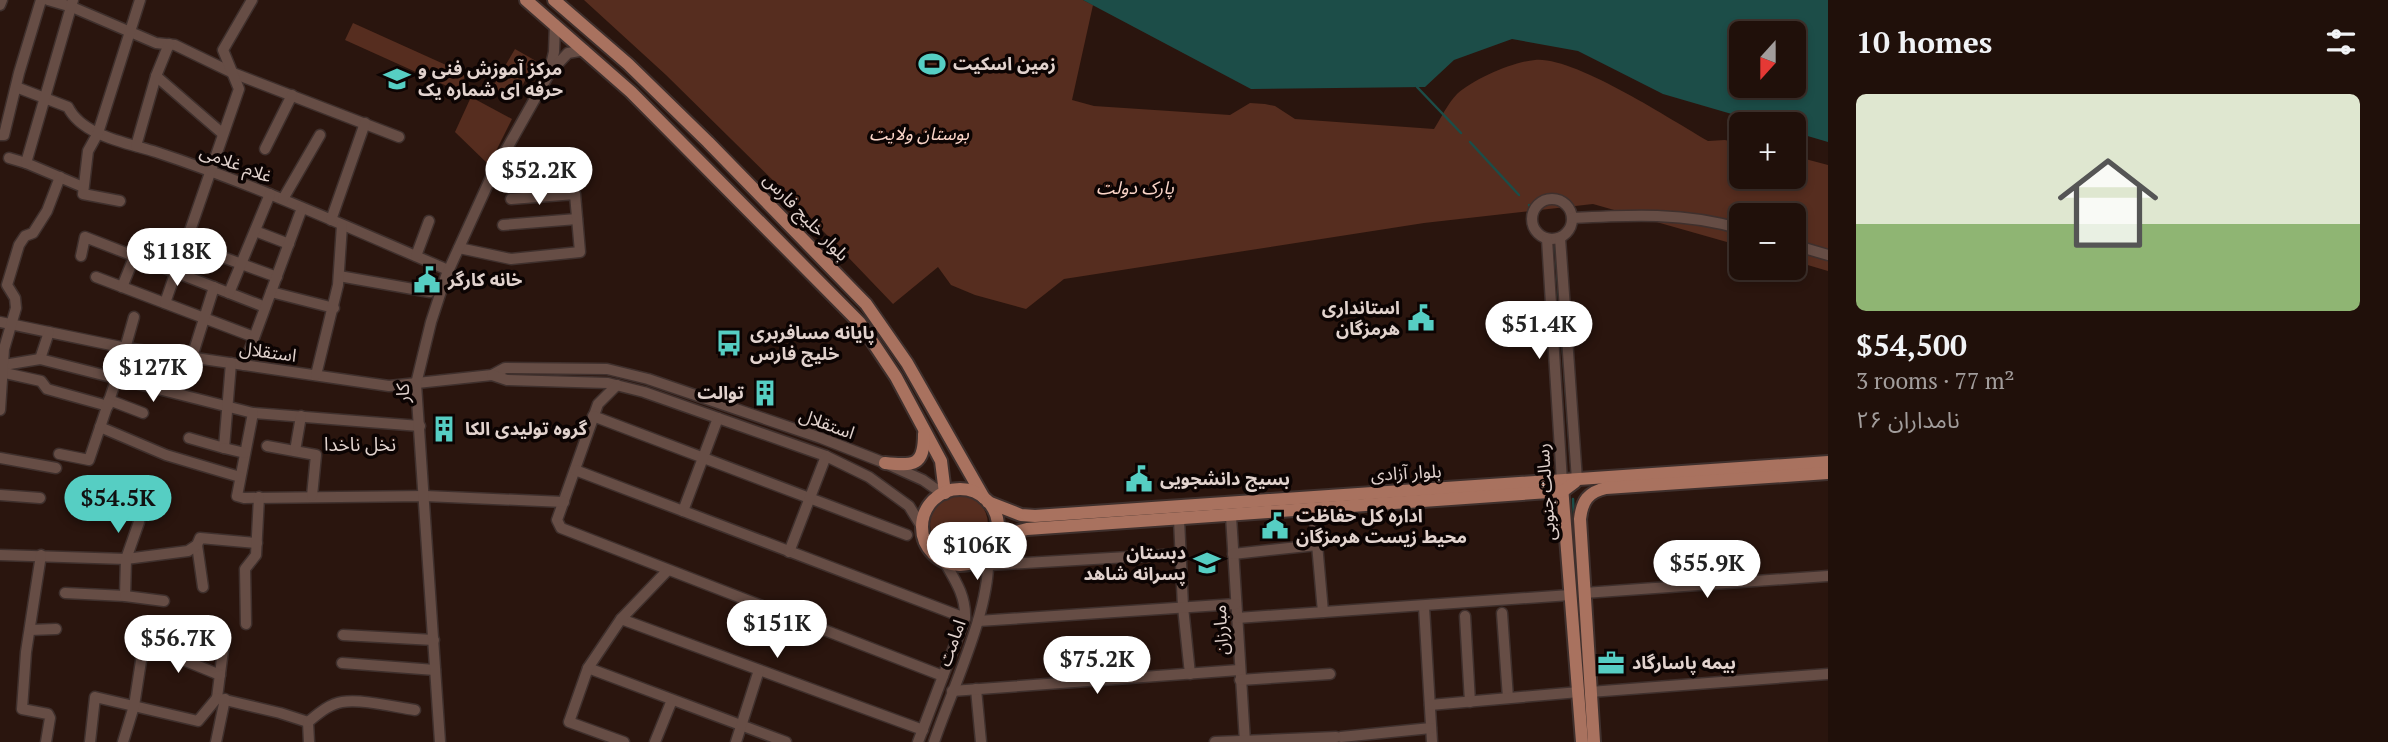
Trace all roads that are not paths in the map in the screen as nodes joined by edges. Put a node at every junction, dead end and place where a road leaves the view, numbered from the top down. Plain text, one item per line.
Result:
1 (2, 0) edge
2 (41, 0) edge
3 (48, 0) edge
4 (141, 0) edge
5 (253, 0) edge
6 (526, 0) edge
7 (554, 0) edge
8 (72, 4) edge
9 (0, 5) edge
10 (555, 24) junction
11 (130, 32) junction
12 (169, 44) junction
13 (585, 50) junction
14 (550, 72) junction
15 (233, 73) junction
16 (156, 76) junction
17 (16, 87) junction
18 (292, 95) junction
19 (45, 98) junction
20 (365, 123) junction
21 (98, 132) junction
22 (223, 134) junction
23 (0, 135) edge
24 (320, 135) dead end
25 (398, 137) dead end
26 (136, 146) junction
27 (265, 149) dead end
28 (9, 158) dead end
29 (26, 163) junction
30 (211, 170) junction
31 (60, 177) junction
32 (83, 187) junction
33 (270, 194) junction
34 (283, 199) junction
35 (511, 199) dead end
36 (120, 201) dead end
37 (302, 208) junction
38 (1572, 218) junction
39 (577, 219) junction
40 (429, 221) dead end
41 (337, 222) junction
42 (503, 225) dead end
43 (1729, 225) edge
44 (254, 231) junction
45 (1560, 237) junction
46 (1547, 239) junction
47 (187, 244) junction
48 (289, 244) junction
49 (459, 248) junction
50 (1806, 248) edge
51 (135, 255) junction
52 (1828, 255) edge
53 (81, 256) dead end
54 (416, 256) junction
55 (242, 263) junction
56 (448, 270) junction
57 (176, 271) junction
58 (96, 276) dead end
59 (339, 276) junction
60 (276, 277) junction
61 (122, 287) junction
62 (214, 287) junction
63 (271, 292) junction
64 (430, 292) dead end
65 (229, 293) junction
66 (165, 303) junction
67 (265, 307) junction
68 (334, 308) junction
69 (134, 317) dead end
70 (204, 317) junction
71 (0, 322) edge
72 (12, 325) junction
73 (49, 332) junction
74 (254, 337) junction
75 (126, 348) junction
76 (192, 357) junction
77 (40, 359) junction
78 (2, 363) edge
79 (230, 363) junction
80 (244, 365) junction
81 (316, 375) junction
82 (492, 375) junction
83 (117, 377) junction
84 (596, 383) junction
85 (416, 384) junction
86 (617, 385) junction
87 (108, 403) junction
88 (598, 404) junction
89 (226, 407) junction
90 (0, 410) edge
91 (143, 413) dead end
92 (253, 413) junction
93 (301, 416) junction
94 (593, 416) junction
95 (718, 418) junction
96 (420, 426) junction
97 (100, 427) junction
98 (924, 430) junction
99 (189, 438) dead end
100 (267, 446) dead end
101 (224, 448) junction
102 (295, 451) junction
103 (245, 453) junction
104 (59, 454) dead end
105 (826, 456) junction
106 (0, 458) edge
107 (703, 458) junction
108 (1828, 462) edge
109 (885, 463) junction
110 (56, 468) dead end
111 (575, 470) junction
112 (1828, 473) edge
113 (240, 477) junction
114 (1577, 480) junction
115 (1563, 486) junction
116 (944, 493) junction
117 (0, 495) edge
118 (312, 496) junction
119 (425, 496) junction
120 (259, 497) junction
121 (40, 498) dead end
122 (810, 498) junction
123 (986, 500) junction
124 (564, 502) junction
125 (1314, 510) junction
126 (683, 511) junction
127 (1231, 516) junction
128 (1179, 519) junction
129 (139, 522) dead end
130 (922, 527) junction
131 (907, 535) dead end
132 (257, 543) junction
133 (197, 545) junction
134 (1317, 545) junction
135 (789, 552) junction
136 (1180, 554) junction
137 (1233, 554) junction
138 (0, 555) edge
139 (41, 555) junction
140 (989, 556) junction
141 (127, 559) junction
142 (1575, 559) junction
143 (944, 561) junction
144 (667, 571) junction
145 (1828, 576) edge
146 (203, 587) dead end
147 (65, 593) dead end
148 (1584, 593) junction
149 (1570, 595) junction
150 (125, 596) junction
151 (164, 601) dead end
152 (1236, 604) junction
153 (965, 606) junction
154 (1183, 607) junction
155 (1424, 607) junction
156 (1323, 612) junction
157 (1502, 613) dead end
158 (979, 616) junction
159 (1465, 616) dead end
160 (965, 618) junction
161 (1237, 618) junction
162 (621, 619) junction
163 (246, 624) dead end
164 (56, 629) dead end
165 (30, 630) junction
166 (1587, 633) junction
167 (225, 634) dead end
168 (1573, 634) junction
169 (343, 635) dead end
170 (434, 640) junction
171 (342, 663) dead end
172 (589, 668) junction
173 (435, 670) junction
174 (759, 670) junction
175 (1190, 674) junction
176 (1330, 674) dead end
177 (1828, 674) edge
178 (220, 675) junction
179 (1240, 675) junction
180 (943, 676) junction
181 (976, 689) junction
182 (952, 691) junction
183 (1584, 692) junction
184 (1508, 698) junction
185 (221, 699) junction
186 (672, 700) junction
187 (1470, 702) junction
188 (1430, 705) junction
189 (134, 706) junction
190 (415, 710) dead end
191 (308, 722) junction
192 (741, 725) junction
193 (1431, 728) junction
194 (923, 730) junction
195 (1588, 734) edge
196 (1245, 741) edge
197 (46, 742) edge
198 (90, 742) edge
199 (123, 742) edge
200 (216, 742) edge
201 (309, 742) edge
202 (440, 742) edge
203 (624, 742) edge
204 (655, 742) edge
205 (736, 742) edge
206 (786, 742) edge
207 (918, 742) edge
208 (934, 742) edge
209 (981, 742) edge
210 (1215, 742) edge
211 (1432, 742) edge

1 - 9 street
2 - 17 street
3 - 8 street
4 - 11 street
5 - 15 street
6 - 10 main road, بلوار خلیج فارس
7 - 123 main road, بلوار خلیج فارس
8 - 11 street
8 - 19 street
10 - 13 main road, بلوار خلیج فارس
10 - 14 street
11 - 12 street
11 - 21 street
12 - 15 street
12 - 16 street
13 - 14 street
13 - 98 main road, بلوار خلیج فارس
14 - 49 street, کار
15 - 18 street
15 - 22 street
16 - 22 street
16 - 26 street
17 - 19 street, غلام غلامی
17 - 23 street
18 - 20 street
18 - 27 street
19 - 21 street, غلام غلامی
19 - 29 street
20 - 25 street
20 - 41 street
21 - 26 street, غلام غلامی
21 - 32 street
22 - 30 street
24 - 34 street
26 - 30 street, غلام غلامی
28 - 29 street
29 - 31 street
30 - 33 street, غلام غلامی
30 - 47 street
31 - 32 street
31 - 72 street
32 - 36 street
33 - 34 street, غلام غلامی
33 - 44 street
34 - 37 street, غلام غلامی
35 - 39 street
37 - 41 street, غلام غلامی
37 - 48 street
38 - 43 street
38 - 45 street
38 - 46 street
39 - 42 street
39 - 49 street
40 - 54 street
41 - 54 street, غلام غلامی
41 - 59 street
44 - 48 street
44 - 55 street
45 - 46 street
45 - 114 street, رسالت جنوبی
46 - 115 street, رسالت جنوبی
47 - 55 street
47 - 57 street
48 - 60 street
49 - 56 street, کار
50 - 52 street
51 - 53 street
51 - 57 street
51 - 61 street
54 - 56 street, غلام غلامی
55 - 60 street
55 - 65 street
56 - 85 street, کار
57 - 62 street
57 - 66 street
58 - 61 street
59 - 64 street
59 - 68 street
60 - 63 street
61 - 66 street
62 - 65 street
62 - 70 street
63 - 67 street
63 - 68 street
65 - 67 street
66 - 70 street
67 - 74 street
68 - 81 street
69 - 75 street
70 - 74 street
70 - 76 street
71 - 72 street, استقلال
72 - 73 street, استقلال
72 - 78 street
73 - 75 street, استقلال
73 - 77 street
74 - 80 street
75 - 76 street, استقلال
75 - 83 street
76 - 79 street, استقلال
77 - 78 street
77 - 83 street
78 - 87 street
78 - 90 street
79 - 80 street, استقلال
79 - 89 street
80 - 81 street, استقلال
81 - 85 street, استقلال
82 - 84 street, استقلال
82 - 85 street, استقلال
82 - 109 street, استقلال
83 - 87 street
83 - 89 street
84 - 86 street, استقلال
84 - 88 street
85 - 96 street, کار
86 - 88 street
86 - 95 street, استقلال
87 - 91 street
87 - 97 street
88 - 94 street
89 - 92 street
89 - 101 street
92 - 93 street
92 - 103 street
93 - 96 street
93 - 102 street
94 - 107 street
94 - 111 street
95 - 105 street, استقلال
95 - 107 street
96 - 119 street, کار
97 - 104 street
97 - 113 street
98 - 109 main road
98 - 116 main road, بلوار خلیج فارس
99 - 101 street
100 - 102 street
101 - 103 street
102 - 118 street
103 - 113 street
105 - 122 street
105 - 130 street, استقلال
106 - 110 street
107 - 122 street
107 - 126 street
108 - 114 main road
109 - 116 street, استقلال
111 - 124 street
111 - 126 street
112 - 142 main road
113 - 120 street
114 - 115 main road
115 - 123 main road, بلوار آزادی
115 - 125 main road, بلوار آزادی
115 - 142 main road, رسالت جنوبی
116 - 123 main road
116 - 130 main road
117 - 121 street
118 - 119 street
118 - 120 street
119 - 124 street
119 - 170 street, کار
120 - 132 street
122 - 131 street
122 - 135 street
123 - 140 main road
124 - 144 street
125 - 127 main road, بلوار آزادی
125 - 134 street
126 - 135 street
127 - 128 main road, بلوار آزادی
127 - 137 street, مبارزان
128 - 136 street
128 - 140 main road, بلوار آزادی
129 - 141 street
130 - 143 main road
132 - 133 street
132 - 163 street
133 - 141 street
133 - 146 street
134 - 137 street
134 - 156 street
135 - 160 street
136 - 140 street
136 - 154 street
137 - 152 street, مبارزان
138 - 139 street
139 - 141 street
139 - 165 street
140 - 143 main road
140 - 158 street, امامت
141 - 150 street
142 - 148 main road, رسالت جنوبی
142 - 149 main road, رسالت جنوبی
143 - 153 street, امامت
144 - 162 street
144 - 180 street
145 - 148 street
147 - 150 street
148 - 166 main road, رسالت جنوبی
149 - 155 street
149 - 168 main road, رسالت جنوبی
150 - 151 street
152 - 154 street
152 - 161 street, مبارزان
153 - 158 street
153 - 160 street, امامت
154 - 158 street
154 - 175 street
155 - 156 street
155 - 188 street
156 - 161 street
157 - 184 street
158 - 182 street, امامت
159 - 187 street
160 - 180 street, امامت
161 - 179 street, مبارزان
162 - 172 street
162 - 174 street
164 - 165 street
165 - 197 street
166 - 168 main road
166 - 183 main road, رسالت جنوبی
167 - 178 street
168 - 183 main road, رسالت جنوبی
169 - 170 street
170 - 173 street, کار
171 - 173 street
172 - 186 street
172 - 203 street
173 - 202 street, کار
174 - 192 street
174 - 194 street
175 - 179 street
175 - 181 street
176 - 179 street
177 - 183 street
178 - 185 street
178 - 189 street
179 - 196 street, مبارزان
180 - 194 street, امامت
181 - 182 street
181 - 209 street
182 - 208 street, امامت
183 - 184 street
183 - 195 main road, رسالت جنوبی
184 - 187 street
185 - 189 street
185 - 191 street
185 - 200 street
186 - 192 street
186 - 204 street
187 - 188 street
188 - 193 street
189 - 198 street
189 - 199 street
190 - 191 street
191 - 201 street
192 - 205 street
192 - 206 street
193 - 196 street
193 - 211 street
194 - 207 street, امامت
196 - 210 street

